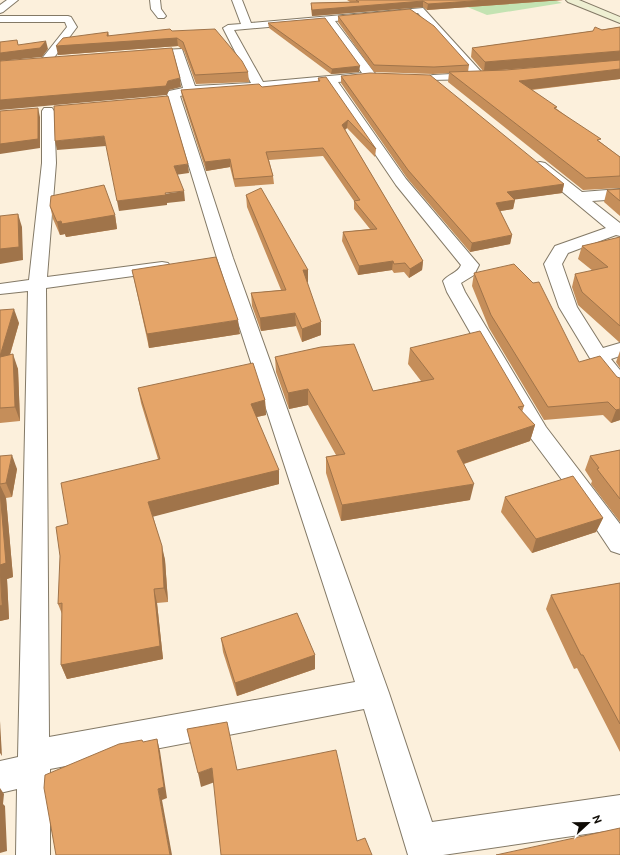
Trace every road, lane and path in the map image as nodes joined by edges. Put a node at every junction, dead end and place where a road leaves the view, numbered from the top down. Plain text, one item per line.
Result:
1 (13, 0) edge
2 (155, 0) edge
3 (237, 0) edge
4 (571, 0) edge
5 (0, 10) edge
6 (161, 16) dead end
7 (328, 18) junction
8 (0, 19) edge
9 (620, 20) edge
10 (247, 26) junction
11 (131, 55) edge
12 (61, 60) edge
13 (370, 76) junction
14 (384, 76) edge
15 (479, 76) junction
16 (492, 76) edge
17 (420, 77) edge
18 (433, 78) junction
19 (330, 80) junction
20 (259, 86) junction
21 (445, 88) edge
22 (190, 90) junction
23 (175, 99) junction
24 (159, 101) edge
25 (48, 111) dead end
26 (528, 155) edge
27 (620, 194) edge
28 (580, 197) junction
29 (619, 230) edge
30 (178, 264) edge
31 (37, 285) junction
32 (0, 289) edge
33 (620, 349) edge
34 (598, 356) junction
35 (620, 384) edge
36 (620, 544) edge
37 (374, 693) junction
38 (34, 762) junction
39 (0, 777) edge
40 (620, 812) edge
41 (424, 848) edge
42 (33, 855) edge

1 - 5 street
2 - 6 street
3 - 10 street
4 - 9 street
7 - 10 street
7 - 13 street
7 - 15 street
8 - 12 street
10 - 20 street
11 - 22 street
13 - 14 street
13 - 19 street
15 - 16 street
15 - 18 street
17 - 18 street
18 - 21 street
19 - 20 street
19 - 36 street
20 - 22 street
22 - 23 street
23 - 24 street
23 - 37 street
25 - 31 street
26 - 28 street
27 - 28 street
28 - 29 street
29 - 34 street
30 - 31 street
31 - 32 street
31 - 38 street
33 - 34 street
34 - 35 street
37 - 38 street
37 - 41 street
38 - 39 street
38 - 42 street
40 - 41 street

